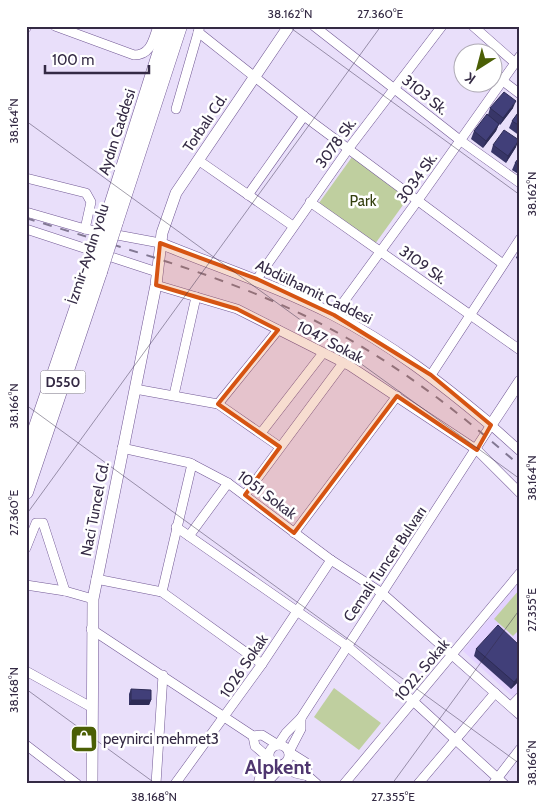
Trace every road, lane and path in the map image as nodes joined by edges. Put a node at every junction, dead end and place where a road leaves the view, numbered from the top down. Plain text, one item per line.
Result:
1 (55, 26) edge
2 (158, 26) edge
3 (168, 26) edge
4 (180, 26) edge
5 (289, 26) edge
6 (314, 26) edge
7 (473, 26) edge
8 (438, 28) edge
9 (199, 29) edge
10 (517, 60) edge
11 (255, 76) junction
12 (504, 81) joint
13 (394, 88) junction
14 (496, 92) edge
15 (520, 94) edge
16 (176, 109) dead end
17 (304, 116) junction
18 (461, 141) junction
19 (349, 148) junction
20 (198, 160) junction
21 (26, 178) edge
22 (520, 183) edge
23 (248, 195) junction
24 (418, 200) junction
25 (310, 202) junction
26 (26, 212) edge
27 (111, 220) junction
28 (293, 226) junction
29 (26, 229) edge
30 (84, 229) junction
31 (520, 239) edge
32 (160, 243) junction
33 (379, 250) junction
34 (502, 264) junction
35 (94, 272) junction
36 (157, 272) junction
37 (257, 279) junction
38 (156, 285) junction
39 (196, 297) junction
40 (334, 315) junction
41 (470, 316) junction
42 (278, 330) junction
43 (520, 350) edge
44 (323, 353) junction
45 (343, 363) junction
46 (431, 375) junction
47 (520, 381) edge
48 (135, 389) junction
49 (174, 395) junction
50 (397, 396) junction
51 (218, 404) junction
52 (492, 425) junction
53 (261, 433) junction
54 (280, 447) junction
55 (122, 448) junction
56 (477, 450) junction
57 (520, 451) edge
58 (26, 456) edge
59 (192, 464) junction
60 (228, 483) junction
61 (26, 492) edge
62 (520, 493) edge
63 (244, 495) junction
64 (176, 527) junction
65 (294, 533) junction
66 (189, 536) junction
67 (26, 548) edge
68 (331, 560) junction
69 (520, 573) edge
70 (96, 579) junction
71 (26, 585) edge
72 (65, 591) junction
73 (162, 592) junction
74 (382, 593) junction
75 (93, 599) junction
76 (298, 610) junction
77 (91, 629) junction
78 (347, 646) junction
79 (453, 654) junction
80 (262, 664) junction
81 (26, 671) edge
82 (163, 675) junction
83 (495, 693) junction
84 (520, 696) edge
85 (413, 701) junction
86 (511, 706) junction
87 (91, 707) junction
88 (520, 715) edge
89 (226, 717) junction
90 (301, 718) junction
91 (253, 736) junction
92 (456, 738) junction
93 (26, 745) edge
94 (278, 745) junction
95 (520, 750) edge
96 (289, 752) junction
97 (270, 759) junction
98 (284, 764) junction
99 (308, 776) junction
100 (499, 781) edge
101 (77, 784) edge
102 (92, 784) edge
103 (156, 784) edge
104 (175, 784) edge
105 (259, 784) edge
106 (317, 784) edge
107 (344, 784) edge
108 (418, 784) edge

1 - 2 street
3 - 27 highway, Aydın Caddesi / D550
4 - 27 highway, İzmir-Aydın yolu / D550
5 - 11 main road, Torbalı Cd.
6 - 13 street, 3103 Sk.
7 - 10 street
8 - 13 street, 3078 Sk.
9 - 11 street
9 - 16 street
10 - 12 street, 3034 Sk.
11 - 17 street
11 - 20 main road, Torbalı Cd.
12 - 15 street
13 - 18 street, 3103 Sk.
13 - 19 street, 3078 Sk.
14 - 18 street, 3034 Sk.
17 - 19 street
17 - 23 street
18 - 22 street, 3103 Sk.
18 - 24 street, 3034 Sk.
19 - 24 street
19 - 25 street, 3078 Sk.
20 - 23 street
20 - 32 main road, Torbalı Cd.
21 - 30 street
23 - 28 street
24 - 33 street, 3034 Sk.
24 - 34 street
25 - 28 street, 3078 Sk.
25 - 33 street, 3109 Sk.
26 - 30 street
27 - 35 highway, İzmir-Aydın yolu / D550, bridge
28 - 37 street, 3078 Sk.
29 - 36 street
30 - 32 street
31 - 34 street
32 - 36 main road, Naci Tuncel Cd.
32 - 37 main road, Abdülhamit Caddesi
33 - 40 street, 3034 Sk.
33 - 41 street, 3109 Sk.
34 - 41 street
35 - 58 highway, İzmir-Aydın yolu / D550
35 - 61 highway, İzmir-Aydın yolu / D550
36 - 38 main road, Naci Tuncel Cd.
37 - 40 main road, Abdülhamit Caddesi
38 - 39 street, 1047 Sokak
38 - 48 main road, Naci Tuncel Cd.
39 - 42 street, 1047 Sokak
39 - 49 street
40 - 46 main road, Abdülhamit Caddesi
41 - 43 street, 3109 Sk.
41 - 46 street
42 - 44 street, 1047 Sokak
42 - 51 street
44 - 45 street, 1047 Sokak
44 - 53 street
45 - 50 street, 1047 Sokak
45 - 54 street
46 - 52 main road, Abdülhamit Caddesi
47 - 52 main road
48 - 49 street
48 - 55 main road, Naci Tuncel Cd.
49 - 51 street
50 - 56 street, 1047 Sokak
50 - 65 street
51 - 53 street
52 - 56 street, Cemali Tuncer Bulvarı
52 - 57 street
53 - 54 street
54 - 63 street
55 - 59 street, 1051 Sokak
55 - 70 main road, Naci Tuncel Cd.
56 - 62 street, 1047 Sokak
56 - 74 street, Cemali Tuncer Bulvarı
59 - 60 street, 1051 Sokak
59 - 64 street
60 - 63 street, 1051 Sokak
60 - 66 street
63 - 65 street, 1051 Sokak
64 - 66 street
64 - 73 street
65 - 68 street, 1051 Sokak
66 - 76 street
67 - 72 street
68 - 74 street, 1051 Sokak
68 - 76 street, 1026 Sokak
69 - 79 street, 1022. Sokak
70 - 73 street
70 - 75 main road, Naci Tuncel Cd.
71 - 72 street
72 - 75 street
73 - 80 street
74 - 78 street, Cemali Tuncer Bulvarı
74 - 79 street, 1051 Sokak
75 - 77 main road, Naci Tuncel Cd.
76 - 78 street
76 - 80 street, 1026 Sokak
77 - 82 street
77 - 87 main road, Naci Tuncel Cd.
78 - 85 street
78 - 90 street, Cemali Tuncer Bulvarı
79 - 83 street, 1051 Sokak
79 - 85 street, 1022. Sokak
80 - 89 street, 1026 Sokak
81 - 87 street
82 - 89 street
82 - 103 street
83 - 86 street, 1051 Sokak
83 - 92 street
84 - 86 street
85 - 92 street
85 - 107 street, 1022. Sokak
86 - 88 street, 1051 Sokak
87 - 102 main road, Naci Tuncel Cd.
89 - 91 street
89 - 104 street, 1026 Sokak
90 - 94 street
90 - 96 street
91 - 94 street
91 - 97 street
92 - 100 street
92 - 108 street
93 - 101 street
94 - 96 street
94 - 97 street
95 - 100 street
96 - 98 street
96 - 99 street
97 - 98 street
97 - 105 street
98 - 99 street
98 - 105 street
99 - 106 street

